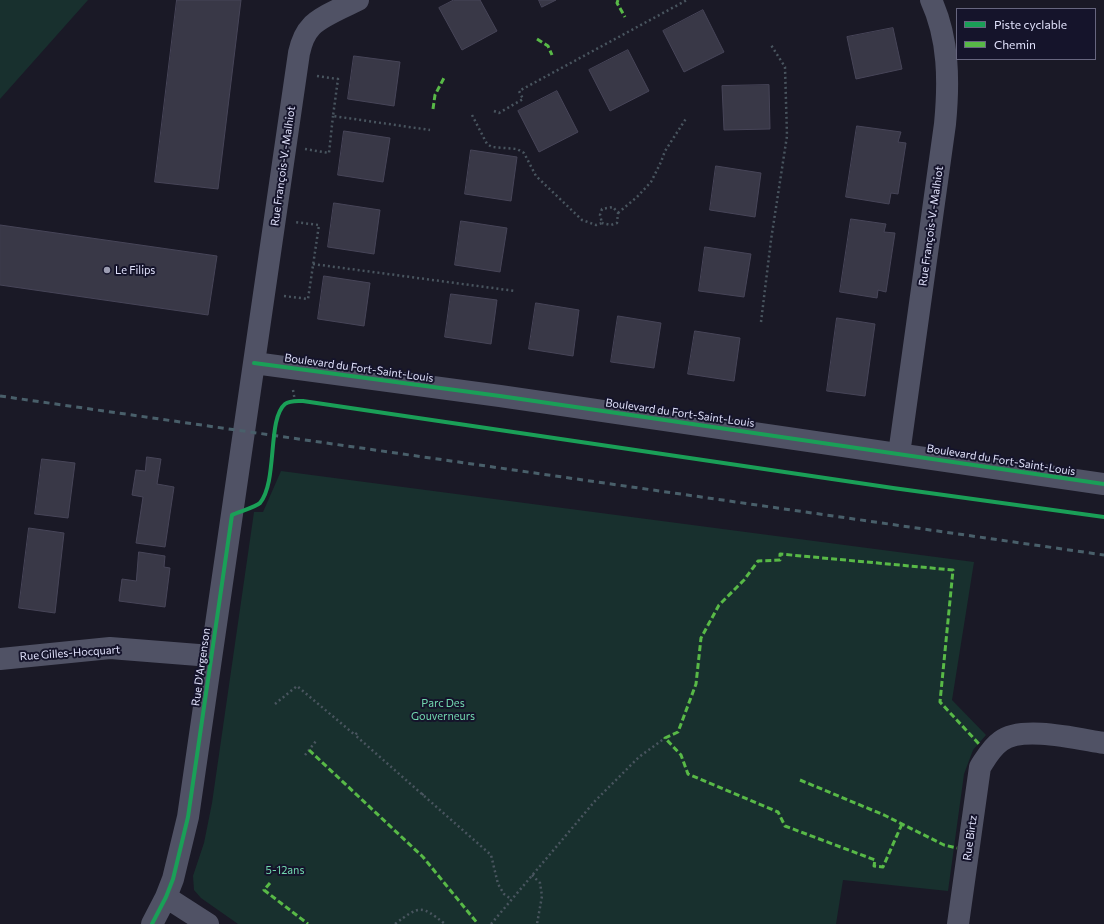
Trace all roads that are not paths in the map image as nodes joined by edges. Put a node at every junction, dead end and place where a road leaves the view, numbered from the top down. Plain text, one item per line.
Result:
1 (358, 0) edge
2 (931, 0) edge
3 (254, 363) junction
4 (898, 454) junction
5 (1104, 484) edge
6 (211, 656) junction
7 (0, 659) edge
8 (1104, 743) edge
9 (166, 897) junction
10 (152, 924) edge
11 (208, 924) edge
12 (958, 924) edge

1 - 3 street, Rue François-V.-Malhiot
2 - 4 street, Rue François-V.-Malhiot
3 - 4 street, Boulevard du Fort-Saint-Louis
3 - 6 street, Rue D'Argenson
4 - 5 street, Boulevard du Fort-Saint-Louis
6 - 7 street, Rue Gilles-Hocquart
6 - 9 street, Rue D'Argenson
8 - 12 street, Rue Birtz
9 - 10 street, Rue D'Argenson
9 - 11 street

